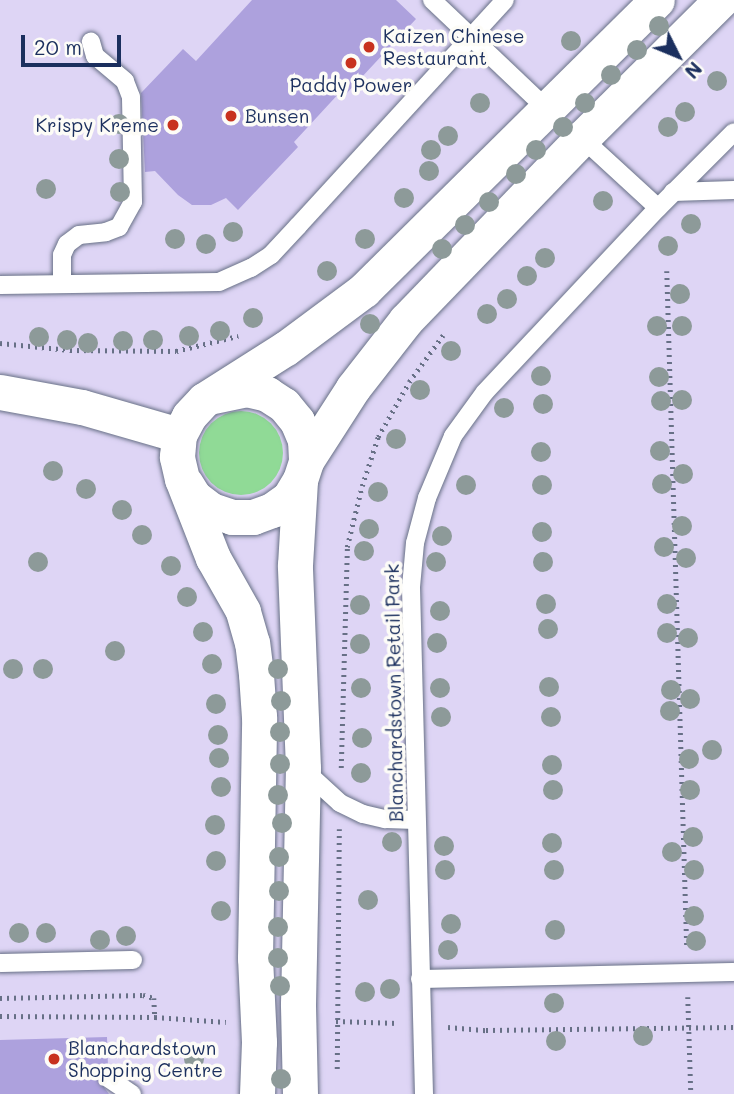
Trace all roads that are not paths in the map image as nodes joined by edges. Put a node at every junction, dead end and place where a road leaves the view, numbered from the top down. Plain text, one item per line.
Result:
1 (432, 0) edge
2 (505, 0) edge
3 (657, 0) edge
4 (722, 0) edge
5 (470, 37) junction
6 (91, 42) dead end
7 (546, 108) junction
8 (734, 132) edge
9 (582, 138) junction
10 (734, 190) edge
11 (673, 192) junction
12 (657, 208) junction
13 (62, 284) junction
14 (0, 285) edge
15 (0, 392) edge
16 (204, 400) junction
17 (179, 435) junction
18 (309, 458) junction
19 (182, 479) junction
20 (303, 768) junction
21 (416, 820) junction
22 (133, 960) dead end
23 (0, 963) edge
24 (734, 972) edge
25 (420, 979) junction
26 (108, 1078) dead end
27 (132, 1094) edge
28 (257, 1094) edge
29 (300, 1094) edge
30 (424, 1094) edge

1 - 5 lane
2 - 5 lane
3 - 7 street
4 - 9 street
5 - 7 lane
5 - 13 lane
6 - 13 lane
7 - 16 street
8 - 11 lane, Blanchardstown Retail Park
9 - 12 lane
9 - 18 street
10 - 11 lane
11 - 12 lane, Blanchardstown Retail Park
12 - 21 lane, Blanchardstown Retail Park
13 - 14 lane
15 - 17 street
16 - 17 street
16 - 18 street
17 - 19 street
18 - 19 street
18 - 20 street
19 - 28 street
20 - 21 lane
20 - 29 street
21 - 25 lane, Blanchardstown Retail Park
22 - 23 lane
24 - 25 lane
25 - 30 lane, Blanchardstown Retail Park
26 - 27 lane

